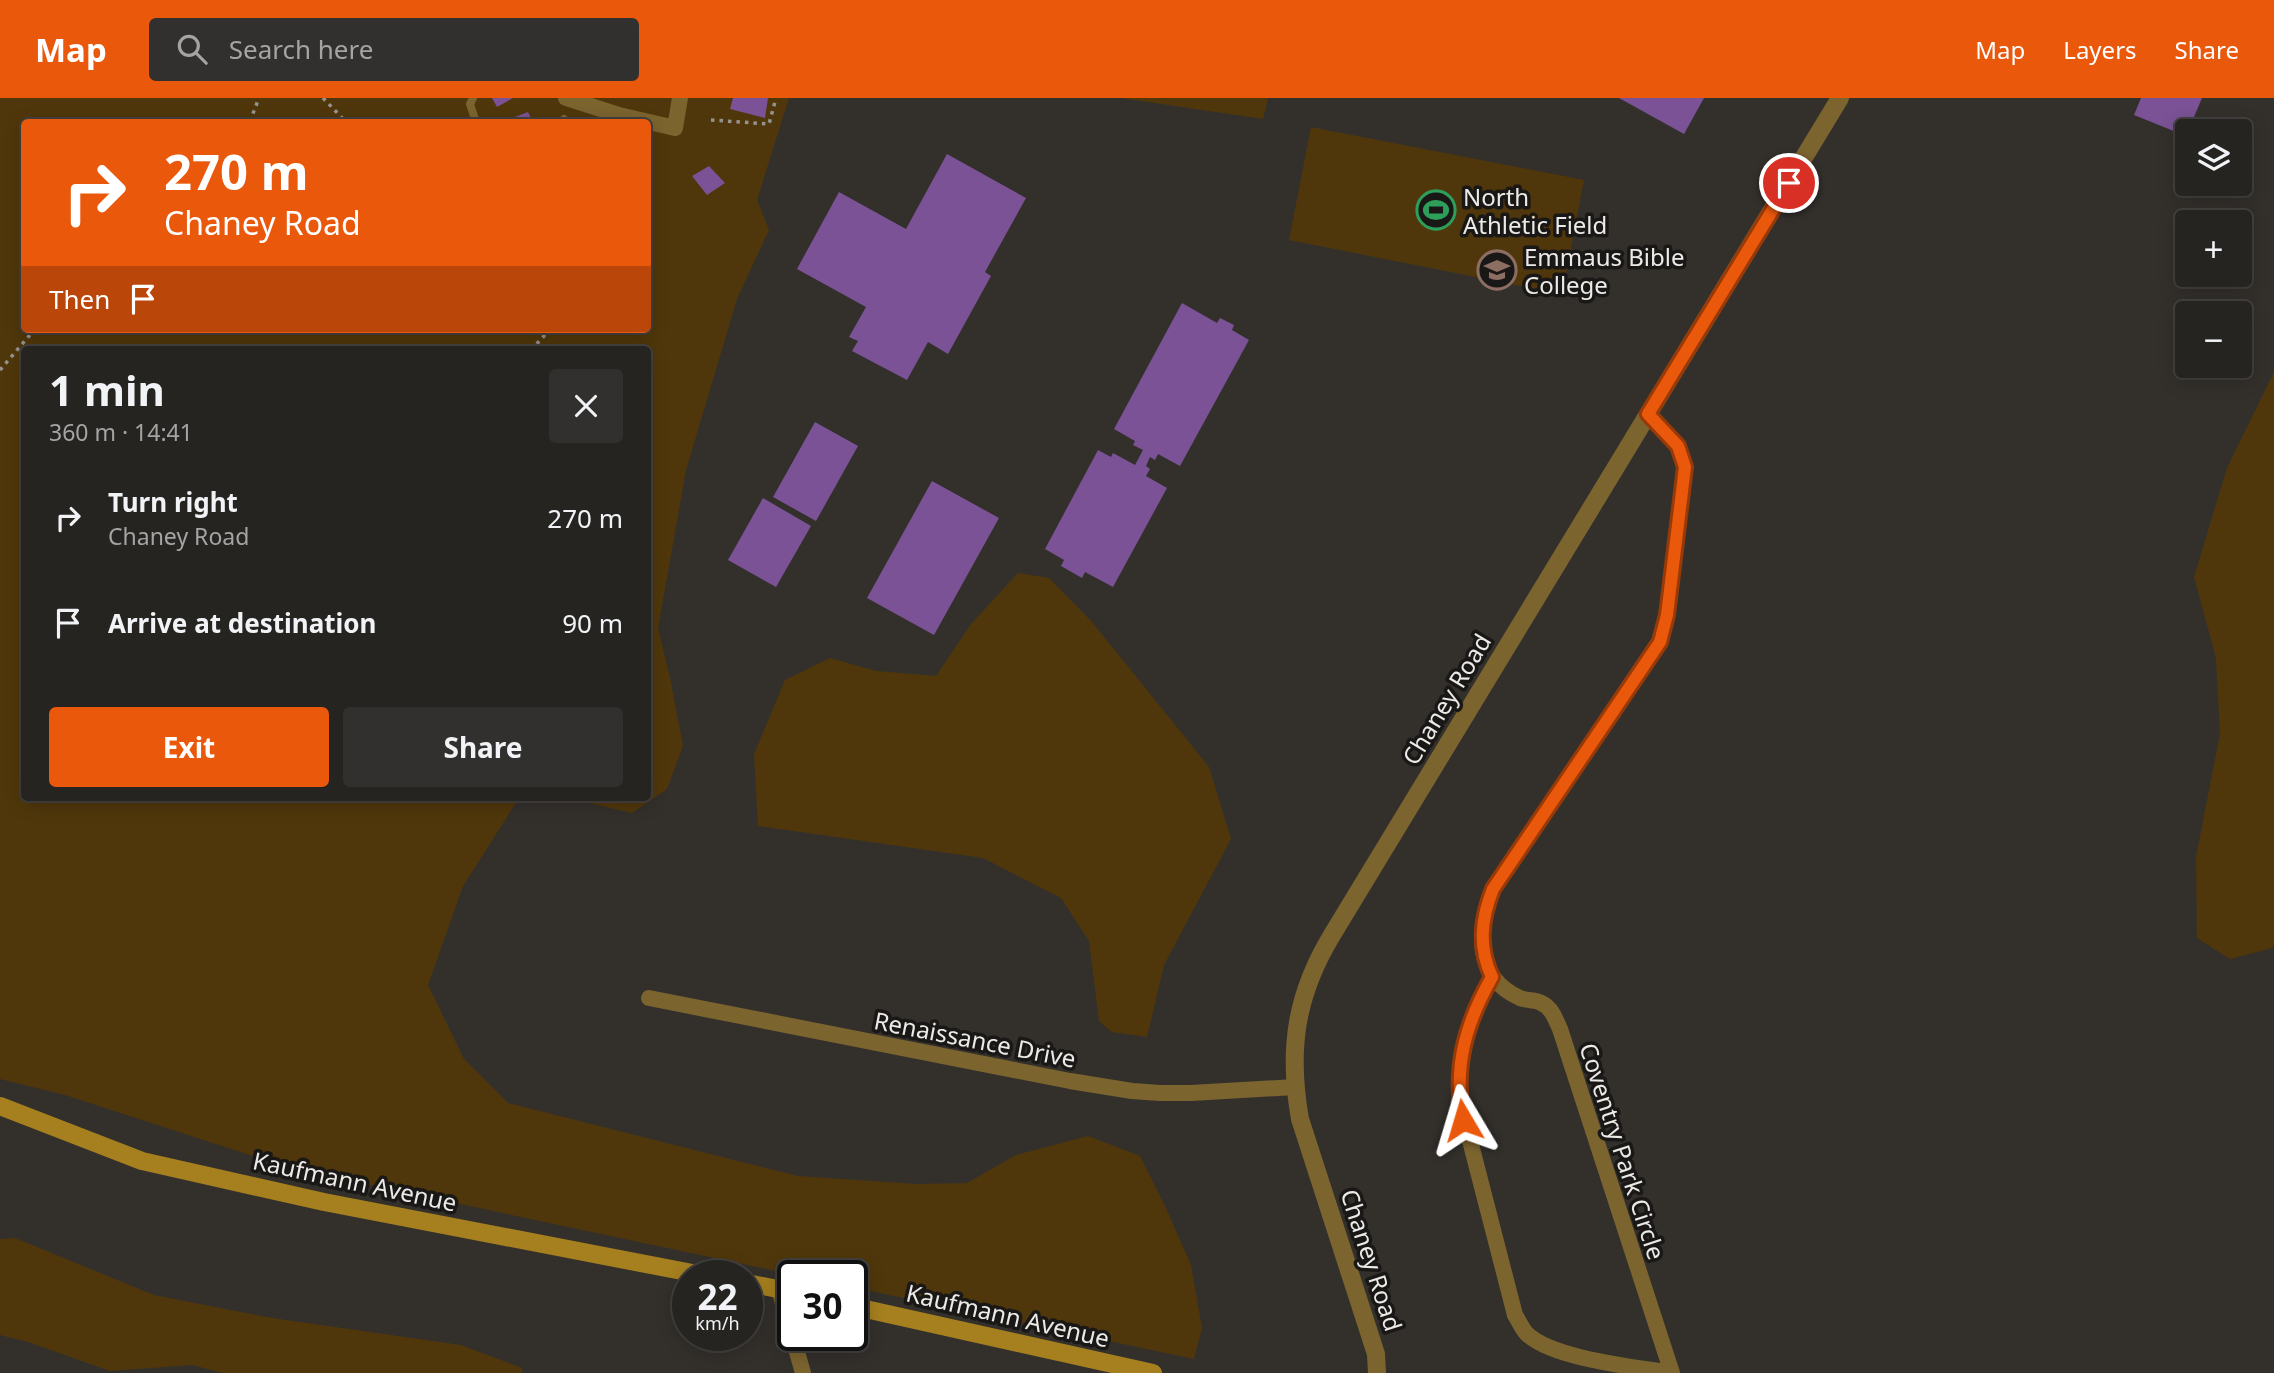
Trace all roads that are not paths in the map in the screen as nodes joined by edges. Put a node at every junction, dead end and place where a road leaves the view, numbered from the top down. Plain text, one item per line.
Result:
1 (473, 98) edge
2 (566, 98) edge
3 (680, 98) edge
4 (1840, 98) edge
5 (475, 119) edge
6 (639, 119) edge
7 (651, 122) edge
8 (1648, 414) junction
9 (1492, 977) junction
10 (649, 998) dead end
11 (1295, 1087) junction
12 (0, 1106) edge
13 (672, 1269) edge
14 (868, 1310) edge
15 (798, 1351) edge
16 (803, 1373) edge
17 (1153, 1373) edge
18 (1377, 1373) edge
19 (1672, 1373) edge

1 - 5 lane
2 - 6 street
3 - 7 street
4 - 8 street, Chaney Road
8 - 9 street
8 - 11 street, Chaney Road
9 - 19 street, Coventry Park Circle
9 - 19 street, Coventry Park Circle
10 - 11 street, Renaissance Drive
11 - 18 street, Chaney Road
12 - 13 main road, Kaufmann Avenue
14 - 17 main road, Kaufmann Avenue
15 - 16 street

